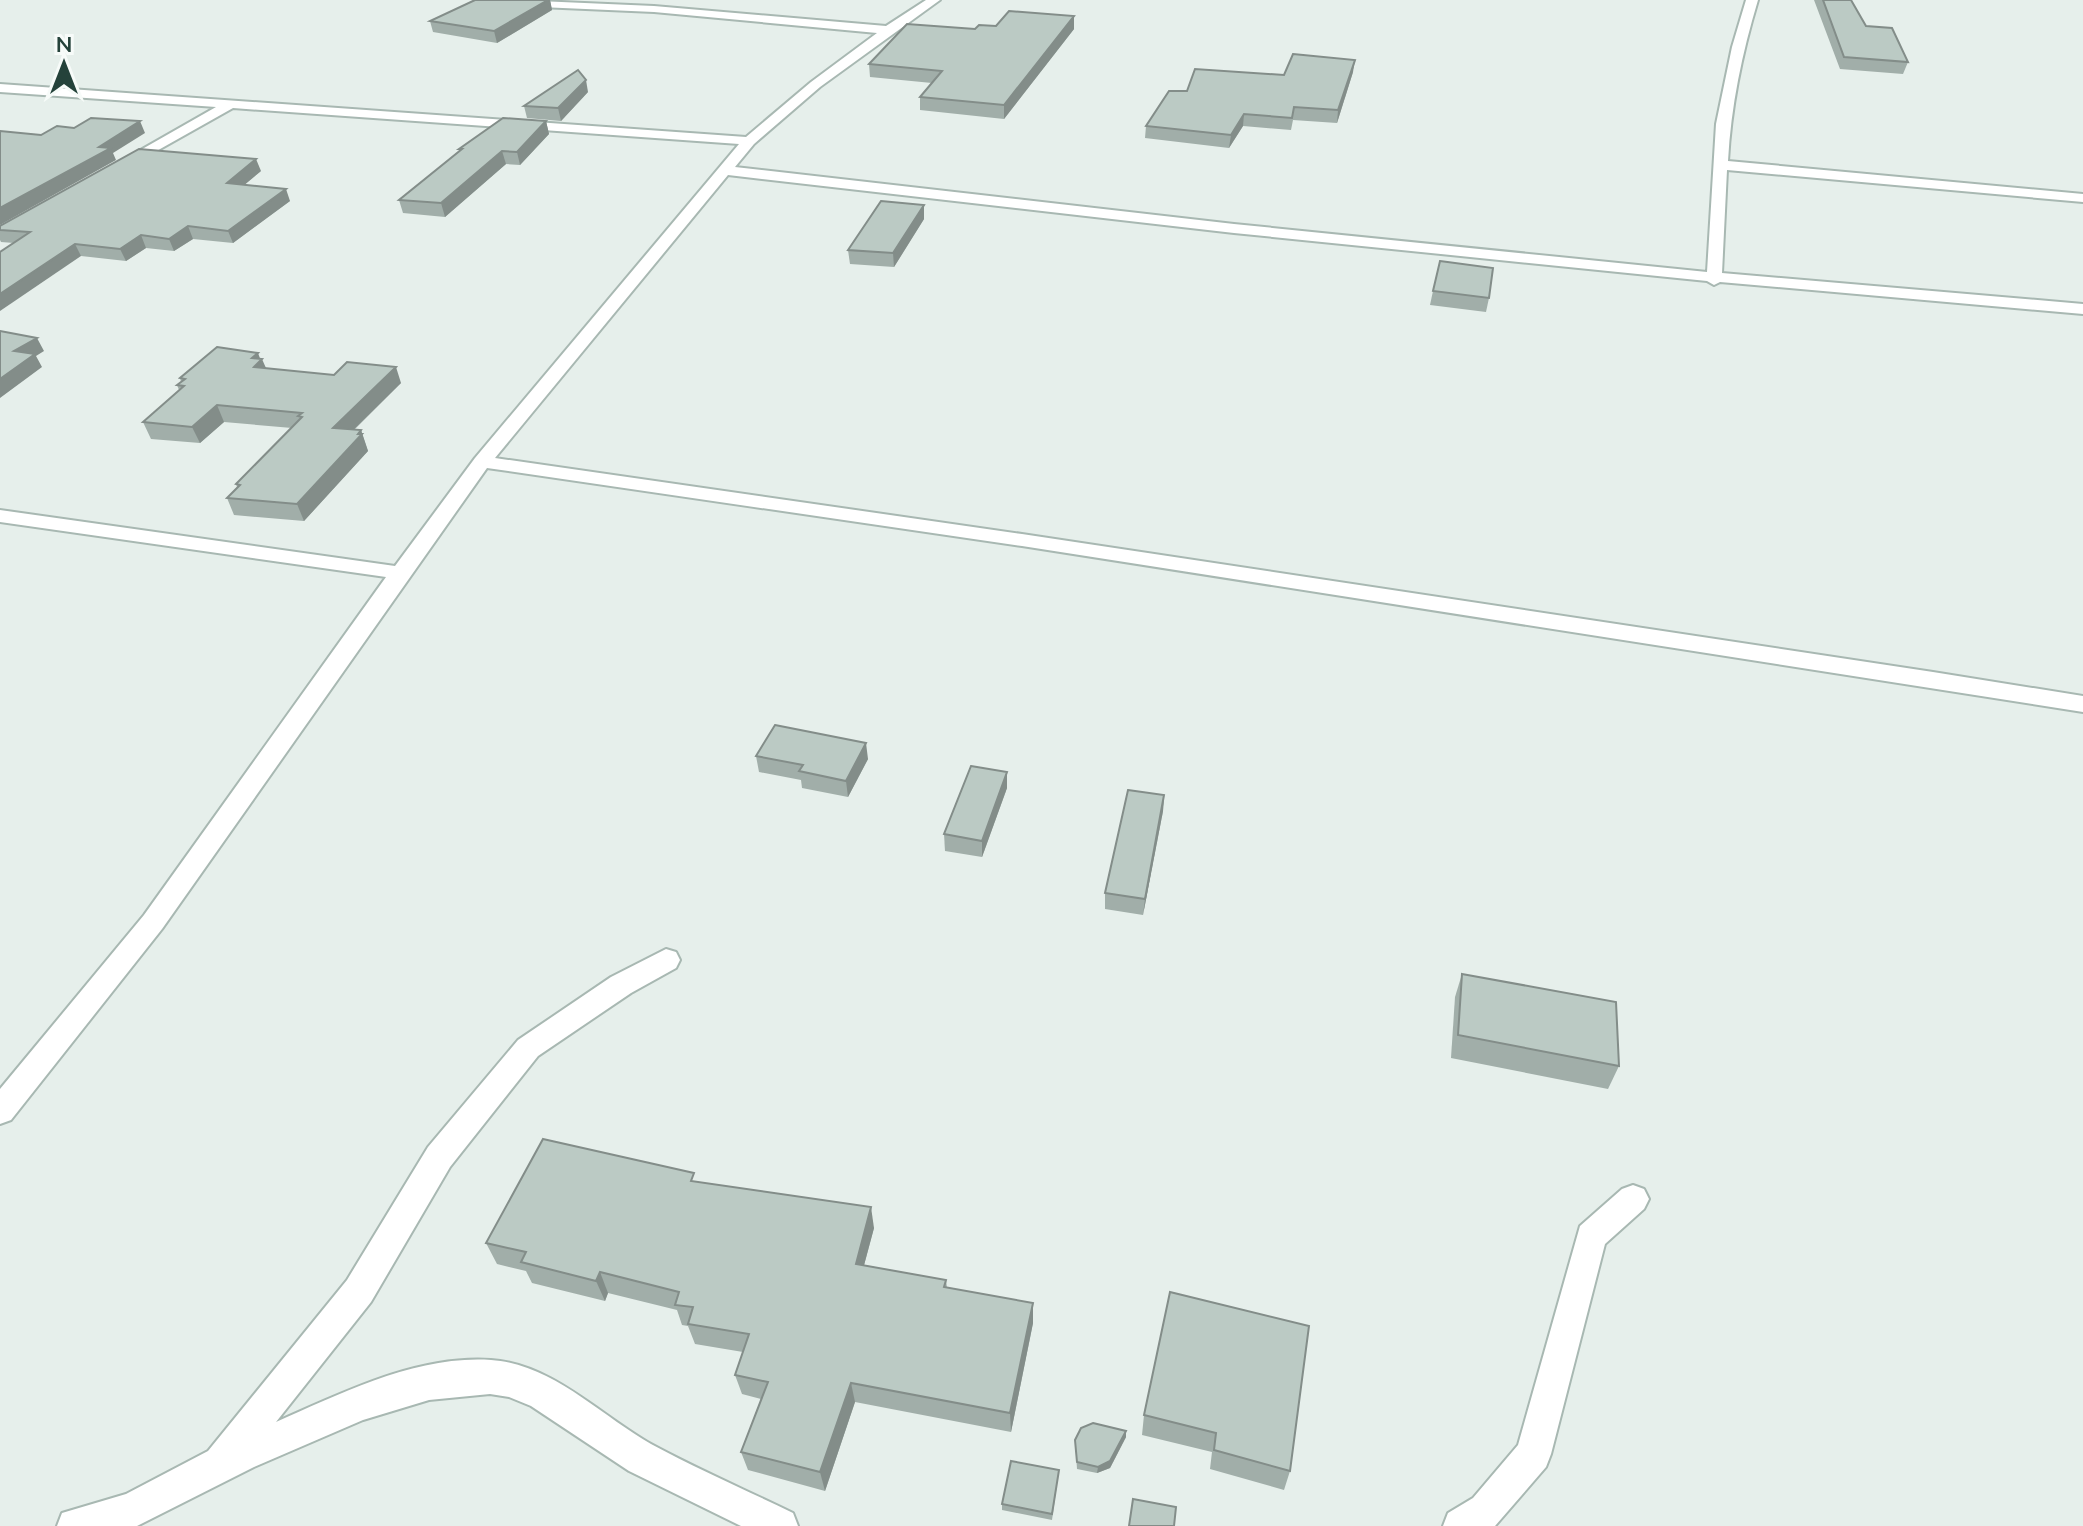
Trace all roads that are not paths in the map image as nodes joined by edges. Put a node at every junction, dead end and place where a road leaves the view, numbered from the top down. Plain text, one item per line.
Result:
1 (934, 0) edge
2 (1752, 0) edge
3 (506, 2) edge
4 (603, 3) edge
5 (886, 30) junction
6 (0, 88) edge
7 (228, 106) junction
8 (749, 141) junction
9 (1721, 165) junction
10 (725, 170) junction
11 (107, 174) edge
12 (2083, 198) edge
13 (1714, 280) junction
14 (2083, 309) edge
15 (482, 462) junction
16 (0, 516) edge
17 (400, 573) junction
18 (2083, 704) edge
19 (666, 960) dead end
20 (0, 1111) edge
21 (1633, 1199) dead end
22 (220, 1463) junction
23 (75, 1526) edge
24 (780, 1526) edge
25 (1461, 1526) edge

1 - 5 street
2 - 9 street
3 - 4 street
4 - 5 street
5 - 8 street
6 - 7 street
7 - 8 street
7 - 11 street
8 - 10 street
9 - 12 street
9 - 13 street
10 - 13 street
10 - 15 street
13 - 14 street
15 - 17 street
15 - 18 street
16 - 17 street
17 - 20 street
19 - 22 street
21 - 25 street
22 - 23 street
22 - 24 street

